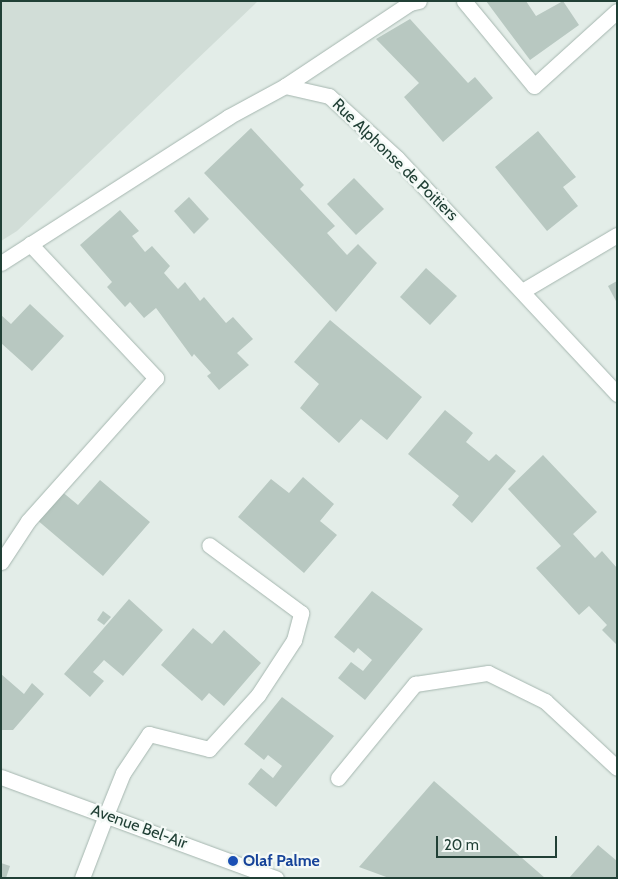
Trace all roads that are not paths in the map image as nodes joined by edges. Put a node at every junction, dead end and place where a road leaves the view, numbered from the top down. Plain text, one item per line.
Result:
1 (419, 1) edge
2 (464, 1) edge
3 (617, 11) edge
4 (285, 86) junction
5 (617, 236) edge
6 (30, 244) junction
7 (1, 263) edge
8 (524, 290) junction
9 (617, 394) edge
10 (209, 545) dead end
11 (1, 562) edge
12 (617, 768) edge
13 (1, 778) edge
14 (338, 778) dead end
15 (106, 814) junction
16 (82, 878) edge
17 (276, 878) edge

1 - 4 street
2 - 3 street
4 - 6 street
4 - 8 street, Rue Alphonse de Poitiers
5 - 8 street
6 - 7 street
6 - 11 street
8 - 9 street, Rue Alphonse de Poitiers
10 - 15 street
12 - 14 street
13 - 15 street, Avenue Bel-Air
15 - 16 street
15 - 17 street, Avenue Bel-Air

